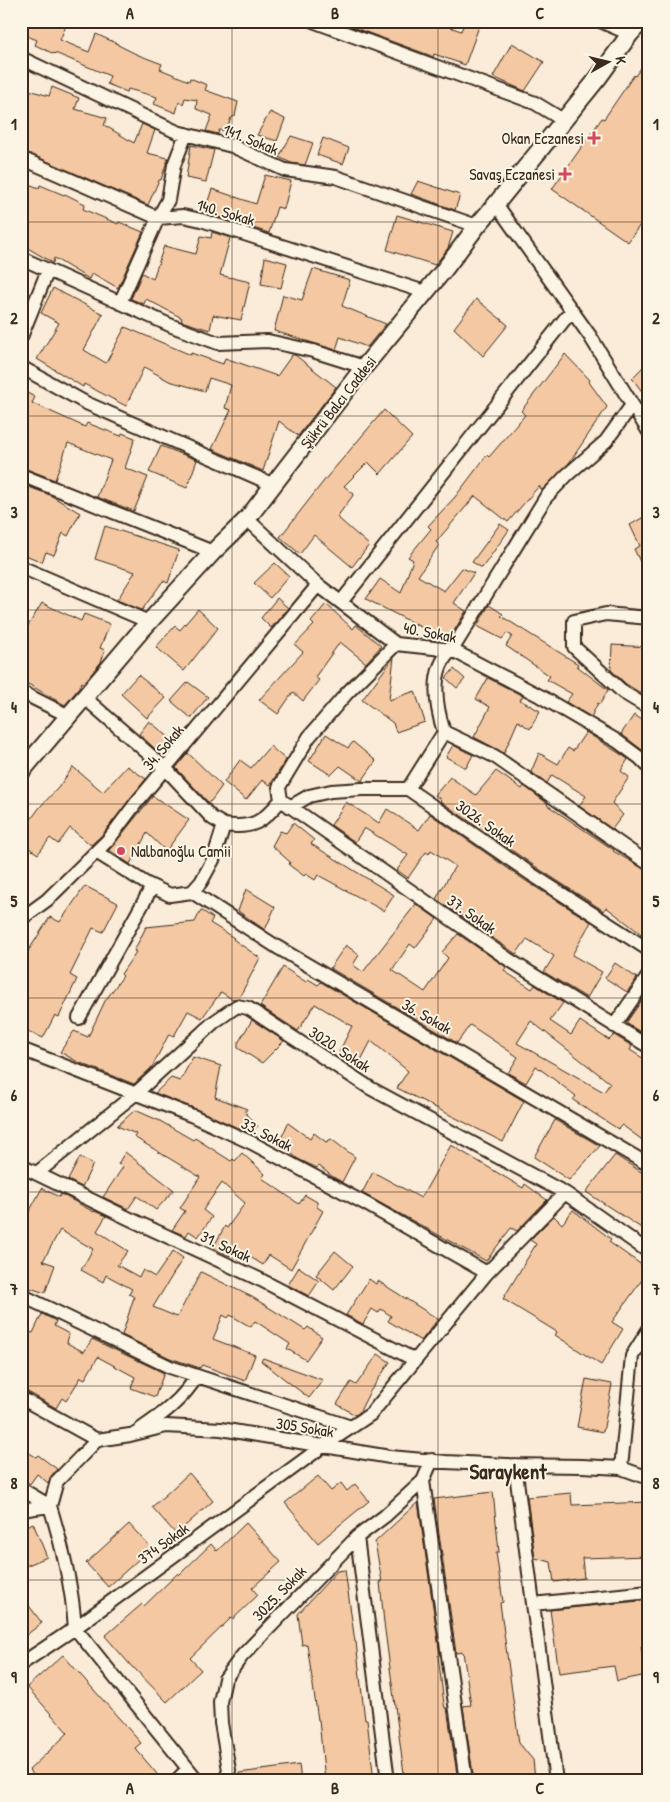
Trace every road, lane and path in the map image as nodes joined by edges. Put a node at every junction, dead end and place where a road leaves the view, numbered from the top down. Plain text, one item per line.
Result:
1 (313, 21) edge
2 (600, 21) edge
3 (642, 21) edge
4 (630, 34) junction
5 (21, 58) edge
6 (563, 120) junction
7 (186, 134) junction
8 (21, 158) edge
9 (496, 204) junction
10 (158, 218) junction
11 (477, 226) junction
12 (21, 258) edge
13 (48, 270) junction
14 (425, 292) junction
15 (120, 303) junction
16 (572, 310) junction
17 (21, 337) edge
18 (21, 366) edge
19 (364, 367) junction
20 (632, 405) junction
21 (649, 432) edge
22 (21, 475) edge
23 (274, 485) junction
24 (247, 519) junction
25 (213, 552) junction
26 (21, 566) edge
27 (318, 585) junction
28 (341, 602) junction
29 (649, 618) edge
30 (149, 622) junction
31 (396, 644) junction
32 (452, 650) junction
33 (21, 692) edge
34 (84, 697) junction
35 (649, 708) edge
36 (69, 716) junction
37 (444, 732) junction
38 (649, 767) edge
39 (166, 769) junction
40 (21, 772) edge
41 (408, 789) junction
42 (285, 803) junction
43 (224, 825) junction
44 (96, 852) junction
45 (649, 864) edge
46 (152, 887) junction
47 (192, 892) junction
48 (21, 918) edge
49 (649, 950) edge
50 (649, 975) edge
51 (79, 1018) dead end
52 (614, 1026) junction
53 (649, 1047) edge
54 (21, 1049) edge
55 (135, 1094) junction
56 (649, 1165) edge
57 (21, 1166) edge
58 (37, 1173) junction
59 (565, 1193) junction
60 (649, 1252) edge
61 (487, 1273) junction
62 (21, 1295) edge
63 (649, 1329) edge
64 (415, 1360) junction
65 (197, 1376) junction
66 (21, 1398) edge
67 (350, 1427) junction
68 (130, 1435) junction
69 (97, 1440) junction
70 (323, 1446) junction
71 (432, 1460) junction
72 (516, 1465) junction
73 (621, 1468) junction
74 (649, 1478) edge
75 (423, 1482) junction
76 (21, 1489) edge
77 (50, 1506) junction
78 (21, 1510) edge
79 (357, 1537) junction
80 (649, 1592) edge
81 (533, 1604) junction
82 (75, 1628) junction
83 (21, 1664) edge
84 (188, 1768) junction
85 (176, 1781) edge
86 (198, 1781) edge
87 (225, 1781) edge
88 (388, 1781) edge
89 (466, 1781) edge
90 (556, 1781) edge

1 - 6 street
2 - 4 street
3 - 4 street, Şükrü Balcı Caddesi
4 - 6 street, Şükrü Balcı Caddesi
5 - 7 street, 141. Sokak
6 - 9 street, Şükrü Balcı Caddesi
7 - 10 street
7 - 11 street, 141. Sokak
8 - 10 street, 140. Sokak
9 - 11 street, Şükrü Balcı Caddesi
9 - 16 street
10 - 14 street, 140. Sokak
10 - 15 street
11 - 14 street, Şükrü Balcı Caddesi
12 - 13 street
13 - 15 street
13 - 17 street
14 - 19 street, Şükrü Balcı Caddesi
15 - 19 street
16 - 20 street
16 - 28 street
18 - 23 street
19 - 23 street, Şükrü Balcı Caddesi
20 - 21 street
20 - 32 street
22 - 25 street
23 - 24 street, Şükrü Balcı Caddesi
24 - 25 street, Şükrü Balcı Caddesi
24 - 27 street, 40. Sokak
25 - 30 street, Şükrü Balcı Caddesi
26 - 30 street
27 - 28 street, 40. Sokak
27 - 39 street, 34. Sokak
28 - 31 street, 40. Sokak
29 - 35 street
30 - 34 street, Şükrü Balcı Caddesi
31 - 32 street, 40. Sokak
31 - 42 street
32 - 37 street
32 - 38 street, 40. Sokak
33 - 36 street
34 - 36 street, Şükrü Balcı Caddesi
34 - 39 street
36 - 40 street, Şükrü Balcı Caddesi
37 - 41 street
37 - 45 street
39 - 43 street
39 - 44 street, 34. Sokak
41 - 42 street
41 - 49 street, 3026. Sokak
42 - 43 street
42 - 52 street, 37. Sokak
43 - 47 street
44 - 46 street
44 - 48 street, 34. Sokak
46 - 47 street
46 - 51 street
47 - 56 street, 36. Sokak
50 - 52 street
52 - 53 street, 37. Sokak
54 - 55 street, 33. Sokak
55 - 58 street, 3020. Sokak
55 - 59 street, 3020. Sokak
55 - 61 street, 33. Sokak
57 - 58 street, 31. Sokak
58 - 64 street, 31. Sokak
59 - 60 street, 3020. Sokak
59 - 61 street, 374 Sokak
61 - 64 street, 374 Sokak
62 - 65 street
63 - 73 street
64 - 67 street, 374 Sokak
65 - 67 street
65 - 68 street
66 - 69 street
67 - 70 street, 374 Sokak
68 - 69 street, 305 Sokak
68 - 70 street, 305 Sokak
69 - 77 street
70 - 71 street, 305 Sokak
70 - 82 street, 374 Sokak
71 - 72 street, 305 Sokak
71 - 75 street, 3025. Sokak
72 - 73 street, 305 Sokak
72 - 81 street
73 - 74 street, 305 Sokak
75 - 79 street, 3025. Sokak
75 - 89 street
76 - 77 street
77 - 78 street
77 - 82 street
79 - 87 street, 3025. Sokak
79 - 88 street
80 - 81 street
81 - 90 street
82 - 83 street, 374 Sokak
82 - 84 street
84 - 85 street
84 - 86 street

